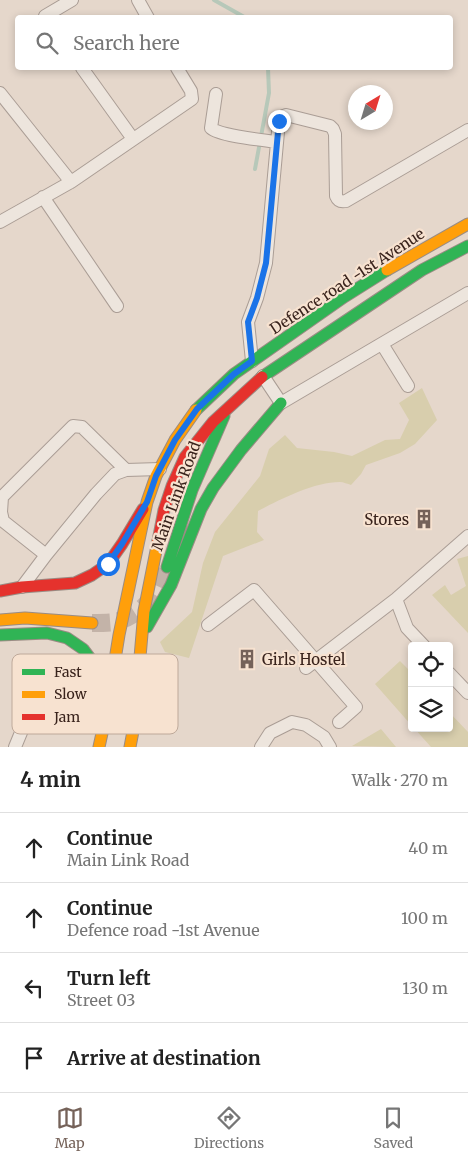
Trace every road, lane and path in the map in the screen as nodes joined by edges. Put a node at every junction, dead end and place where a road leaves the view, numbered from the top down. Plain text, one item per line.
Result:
1 (72, 0) edge
2 (138, 0) edge
3 (47, 15) edge
4 (146, 15) edge
5 (83, 70) edge
6 (178, 70) edge
7 (0, 93) edge
8 (216, 94) dead end
9 (468, 130) edge
10 (133, 139) junction
11 (266, 141) junction
12 (71, 182) junction
13 (43, 198) junction
14 (0, 222) edge
15 (468, 224) edge
16 (468, 246) edge
17 (468, 293) edge
18 (116, 306) dead end
19 (382, 344) junction
20 (252, 361) junction
21 (263, 376) junction
22 (408, 386) dead end
23 (281, 403) junction
24 (227, 408) junction
25 (160, 469) junction
26 (126, 470) junction
27 (147, 502) junction
28 (0, 505) edge
29 (468, 536) edge
30 (46, 555) junction
31 (167, 567) tunnel mouth
32 (22, 587) junction
33 (0, 591) edge
34 (396, 599) junction
35 (0, 620) edge
36 (92, 623) tunnel mouth
37 (208, 625) dead end
38 (0, 635) edge
39 (141, 640) junction
40 (420, 642) edge
41 (87, 654) edge
42 (116, 654) edge
43 (140, 654) edge
44 (311, 664) junction
45 (453, 677) edge
46 (468, 694) edge
47 (338, 722) dead end
48 (20, 734) edge
49 (102, 734) edge
50 (132, 734) edge
51 (15, 747) edge
52 (99, 747) edge
53 (130, 747) edge
54 (261, 747) edge
55 (330, 747) edge

1 - 3 street
2 - 4 street
5 - 10 street
6 - 10 street
7 - 12 street
8 - 11 street
9 - 11 street
10 - 12 street
11 - 20 street
12 - 13 street
13 - 14 street
13 - 18 street
15 - 20 main road, Defence road -1st Avenue
16 - 21 main road
17 - 19 street
19 - 22 street
19 - 23 street
20 - 25 main road, Defence road -1st Avenue
21 - 23 street
21 - 24 main road
23 - 39 main road
24 - 31 main road, Main Link Road
24 - 39 main road
25 - 26 street
25 - 27 main road, Defence road -1st Avenue
26 - 28 street
26 - 30 street
27 - 32 main road, Main Link Road
27 - 42 main road, Defence road -1st Avenue
28 - 30 street
29 - 34 street
30 - 32 street
32 - 33 main road, Main Link Road
34 - 40 street
34 - 44 street
35 - 36 main road
37 - 44 street
38 - 41 main road
39 - 43 main road
44 - 47 street
45 - 46 street
48 - 51 street
49 - 52 main road, Defence road -1st Avenue
50 - 53 main road
54 - 55 street

